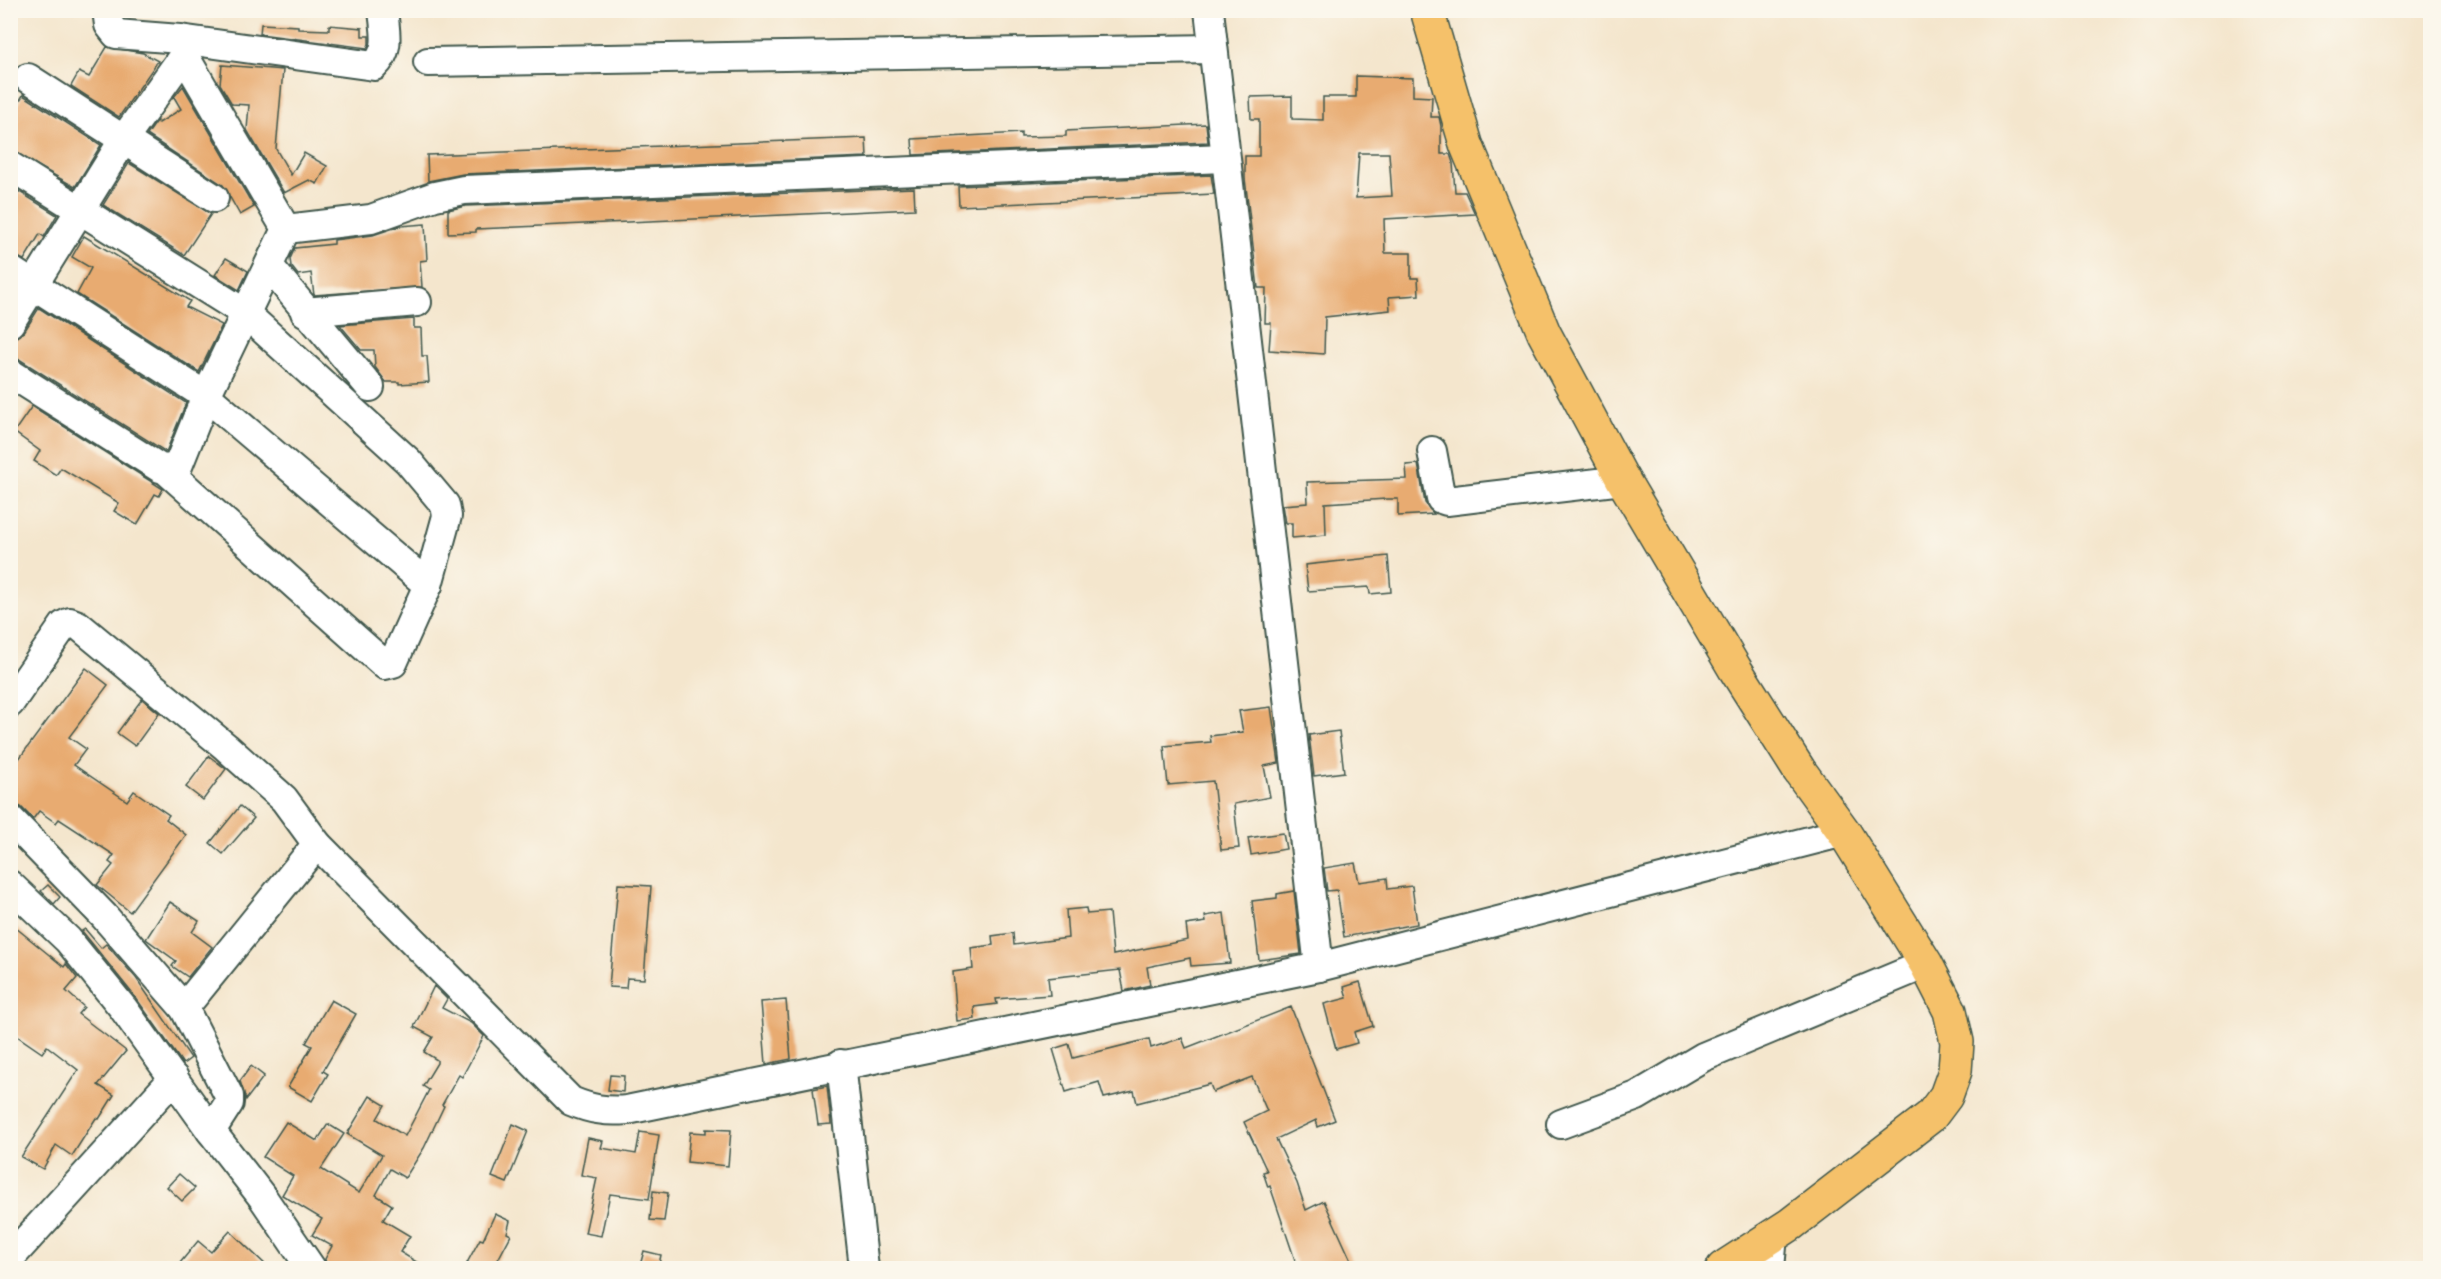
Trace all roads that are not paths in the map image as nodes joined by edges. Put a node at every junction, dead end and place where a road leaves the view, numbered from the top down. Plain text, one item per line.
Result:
1 (107, 10) edge
2 (382, 10) edge
3 (1209, 10) edge
4 (1427, 10) edge
5 (182, 47) junction
6 (1213, 49) junction
7 (428, 62) dead end
8 (28, 78) dead end
9 (124, 139) junction
10 (1224, 158) junction
11 (10, 166) edge
12 (214, 198) dead end
13 (78, 210) junction
14 (286, 229) junction
15 (269, 266) junction
16 (10, 270) edge
17 (35, 286) junction
18 (417, 302) dead end
19 (305, 312) junction
20 (246, 313) junction
21 (10, 323) edge
22 (10, 373) edge
23 (370, 387) dead end
24 (206, 396) junction
25 (1432, 451) dead end
26 (166, 470) junction
27 (1623, 480) junction
28 (428, 585) junction
29 (10, 703) edge
30 (10, 819) edge
31 (1844, 832) junction
32 (317, 844) junction
33 (10, 885) edge
34 (1926, 964) junction
35 (1319, 967) junction
36 (184, 1008) junction
37 (842, 1064) junction
38 (174, 1078) junction
39 (1561, 1124) dead end
40 (211, 1131) junction
41 (1773, 1236) junction
42 (10, 1258) edge
43 (310, 1269) edge
44 (864, 1269) edge
45 (1723, 1269) edge
46 (1770, 1269) edge

1 - 5 street
2 - 5 street
3 - 6 street
4 - 27 main road
5 - 9 street
5 - 14 street
6 - 7 street
6 - 10 street
8 - 9 street
9 - 12 street
9 - 13 street
10 - 14 street
10 - 35 street
11 - 13 street
13 - 17 street
13 - 20 street
14 - 15 street
15 - 19 street
15 - 20 street
16 - 17 street
17 - 21 street
17 - 24 street
18 - 19 street
19 - 23 street
20 - 24 street
20 - 28 street
22 - 26 street
24 - 26 street
24 - 28 street
25 - 27 street
26 - 28 street
27 - 31 main road
29 - 32 street
30 - 36 street
31 - 34 main road
31 - 35 street
32 - 36 street
32 - 37 street
33 - 38 street
34 - 39 street
34 - 41 main road
35 - 37 street
36 - 40 street
37 - 44 street
38 - 40 street
38 - 42 street
40 - 43 street
41 - 45 main road
41 - 46 street

